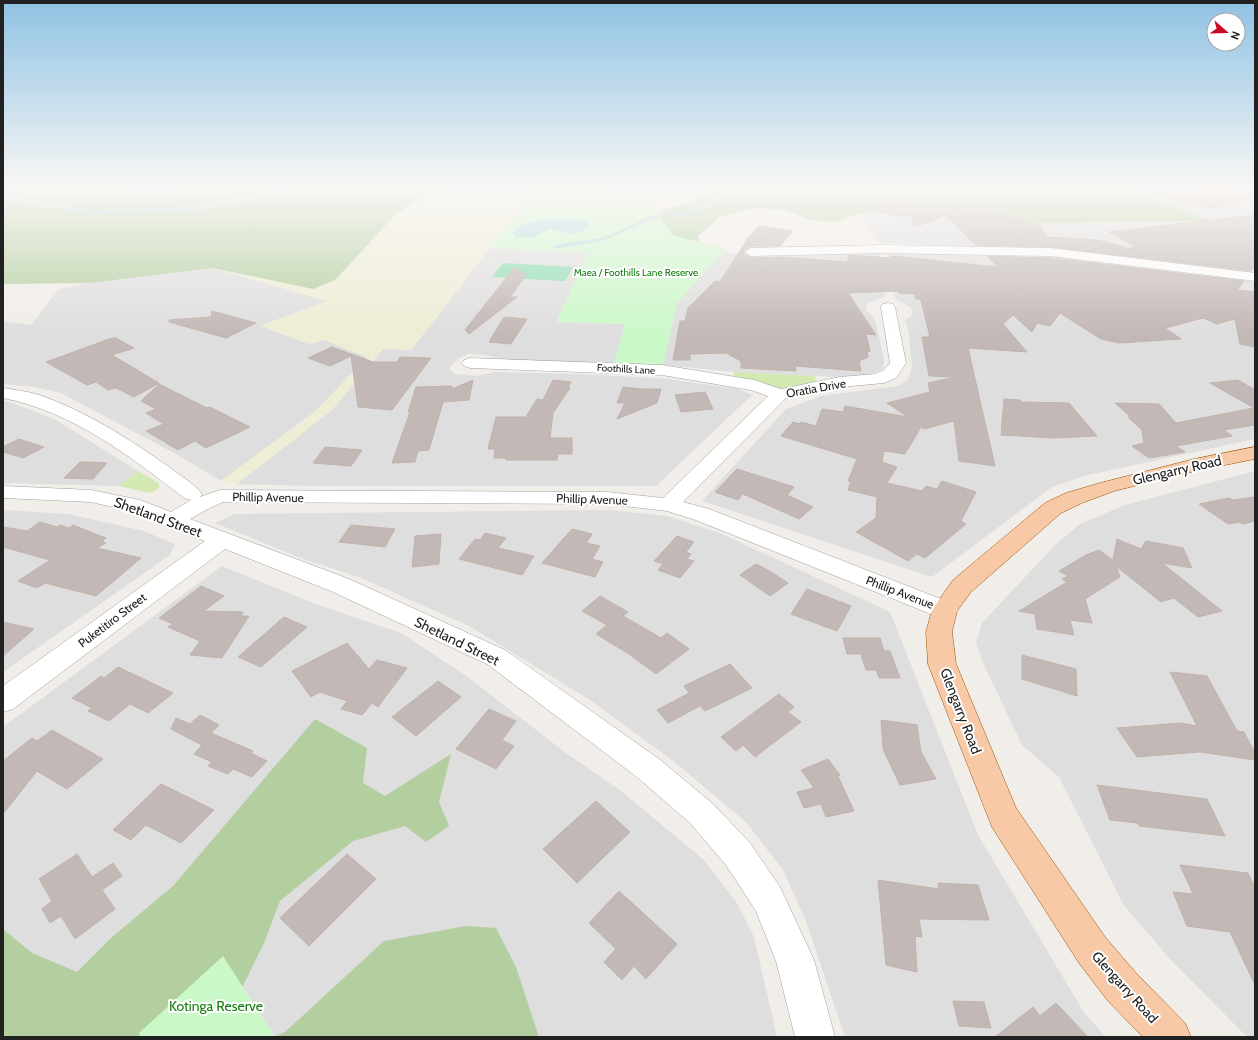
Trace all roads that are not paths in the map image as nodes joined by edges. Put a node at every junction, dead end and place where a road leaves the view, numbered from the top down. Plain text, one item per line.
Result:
1 (751, 252) dead end
2 (1255, 277) edge
3 (888, 307) dead end
4 (470, 363) dead end
5 (3, 393) edge
6 (780, 394) junction
7 (1255, 453) edge
8 (3, 492) edge
9 (191, 494) junction
10 (220, 496) junction
11 (668, 505) junction
12 (162, 516) junction
13 (222, 540) junction
14 (945, 610) junction
15 (3, 701) edge
16 (815, 1037) edge
17 (1171, 1037) edge

1 - 2 street
3 - 6 street, Oratia Drive
4 - 6 street, Foothills Lane
5 - 9 street
6 - 11 street, Oratia Drive
7 - 14 main road, Glengarry Road
8 - 12 street, Shetland Street
9 - 10 street, Phillip Avenue
9 - 12 street, Phillip Avenue
10 - 11 street, Phillip Avenue
10 - 12 street, Phillip Avenue
11 - 14 street, Phillip Avenue
12 - 13 street, Shetland Street
13 - 15 street, Puketitiro Street
13 - 16 street, Shetland Street
14 - 17 main road, Glengarry Road

